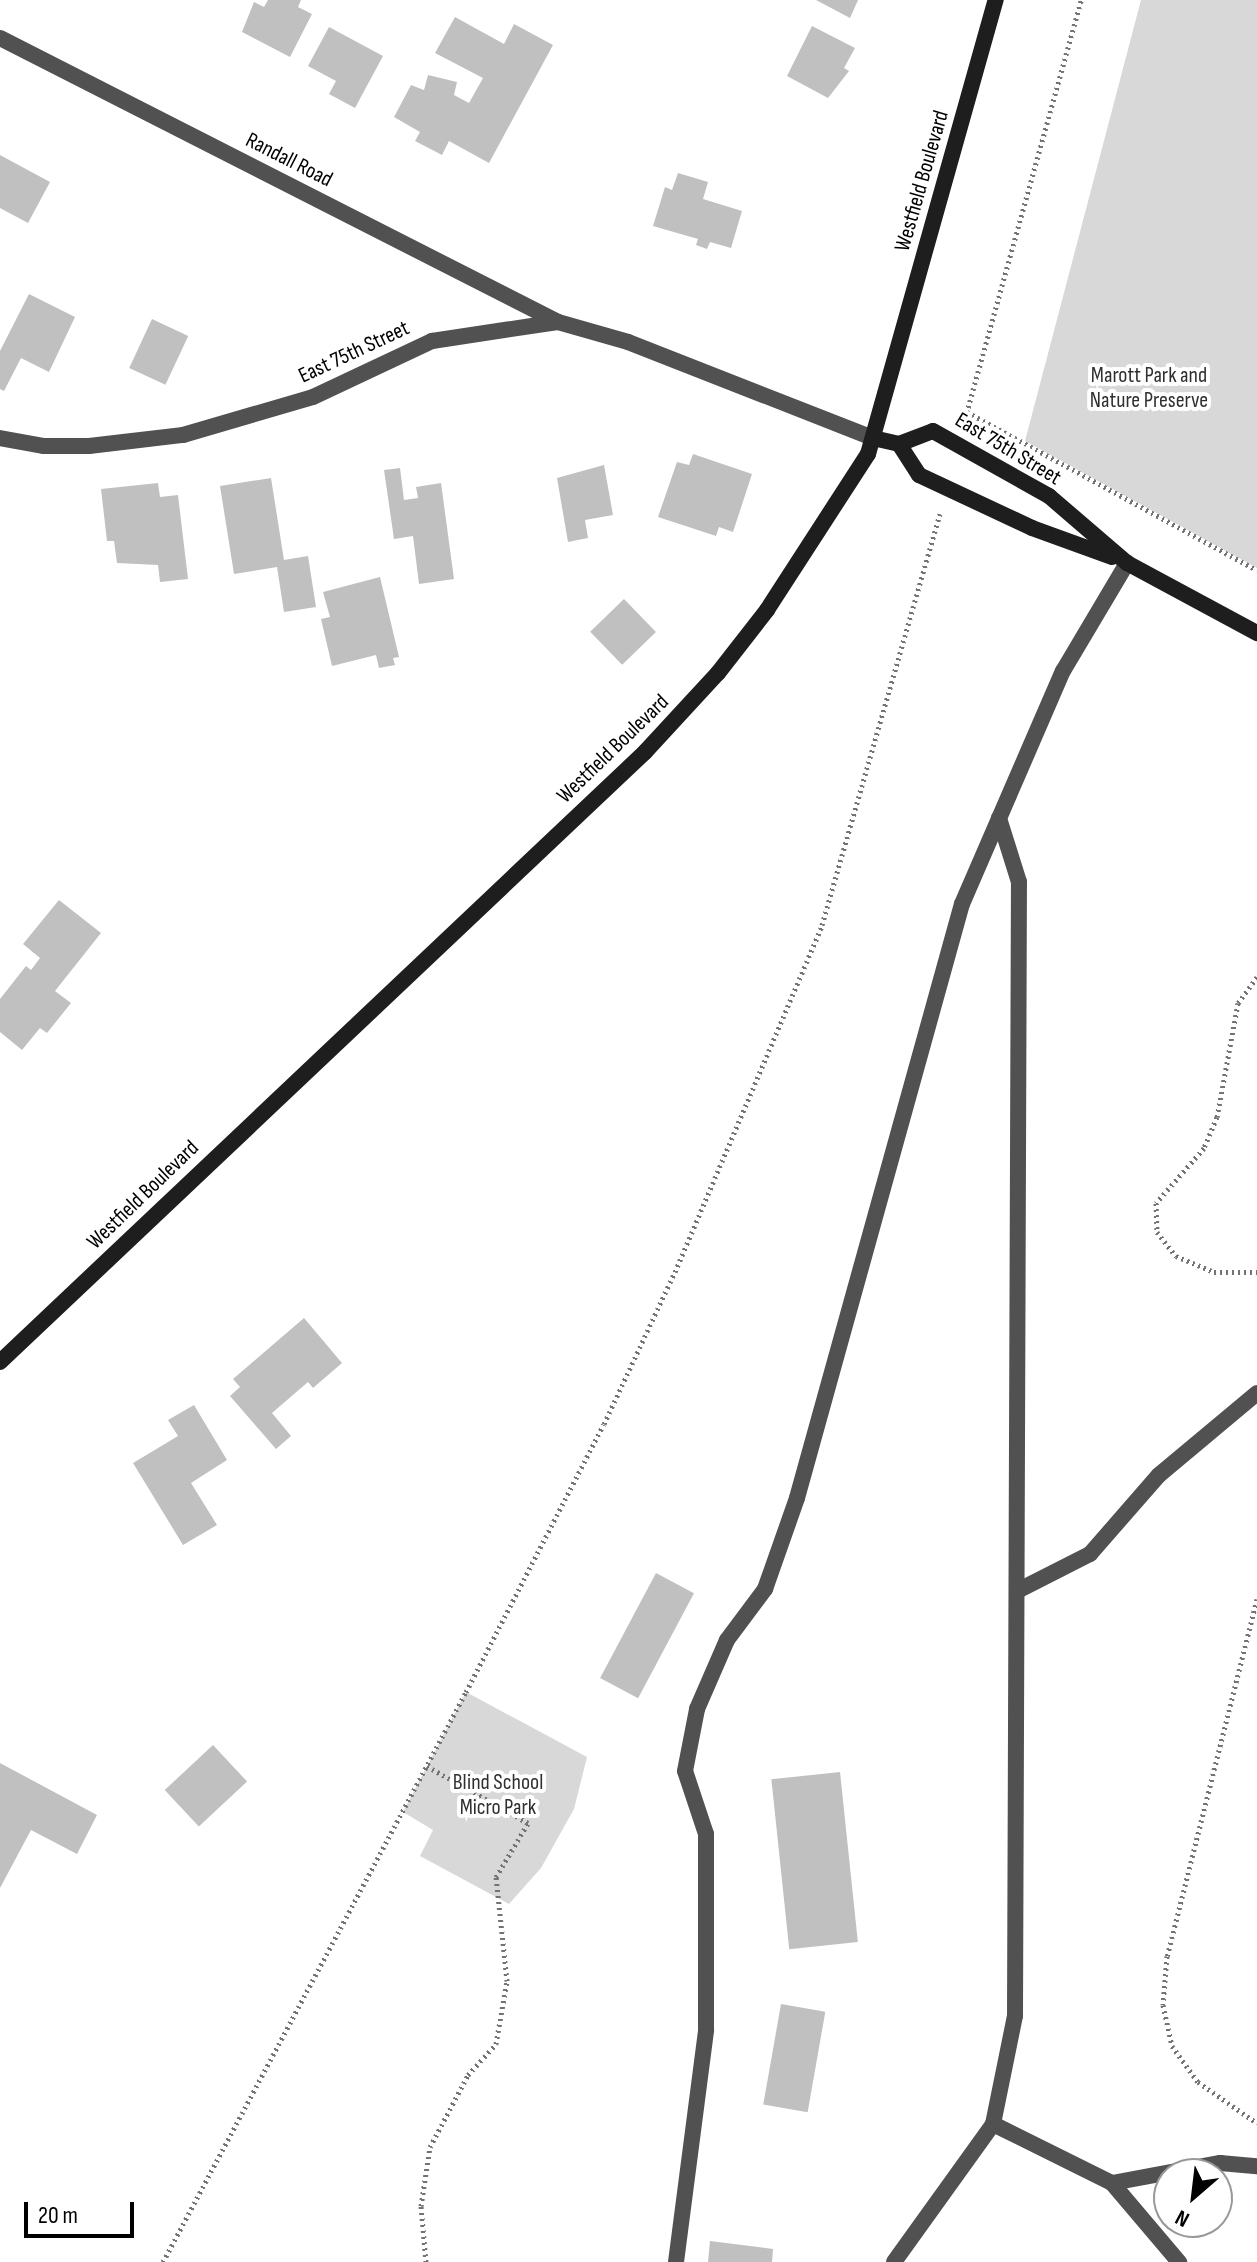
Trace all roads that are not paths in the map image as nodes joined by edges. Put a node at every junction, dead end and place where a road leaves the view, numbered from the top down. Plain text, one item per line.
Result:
1 (996, 0) edge
2 (0, 38) edge
3 (558, 322) junction
4 (0, 438) edge
5 (873, 438) junction
6 (899, 444) junction
7 (1125, 562) junction
8 (1257, 633) edge
9 (999, 818) junction
10 (0, 1362) edge
11 (1257, 1393) edge
12 (1017, 1591) junction
13 (993, 2124) junction
14 (1257, 2166) edge
15 (1112, 2183) junction
16 (676, 2262) edge
17 (894, 2262) edge
18 (1179, 2262) edge

1 - 5 street, Westfield Boulevard
2 - 3 street, Randall Road
3 - 4 street, East 75th Street
3 - 5 street, East 75th Street
5 - 6 street, East 75th Street
5 - 10 street, Westfield Boulevard
6 - 7 street, East 75th Street
6 - 7 street, East 75th Street
7 - 8 street, East 75th Street
7 - 9 street
9 - 12 street
9 - 16 street
11 - 12 street
12 - 13 street
13 - 15 street
13 - 17 street
14 - 15 street
15 - 18 street

